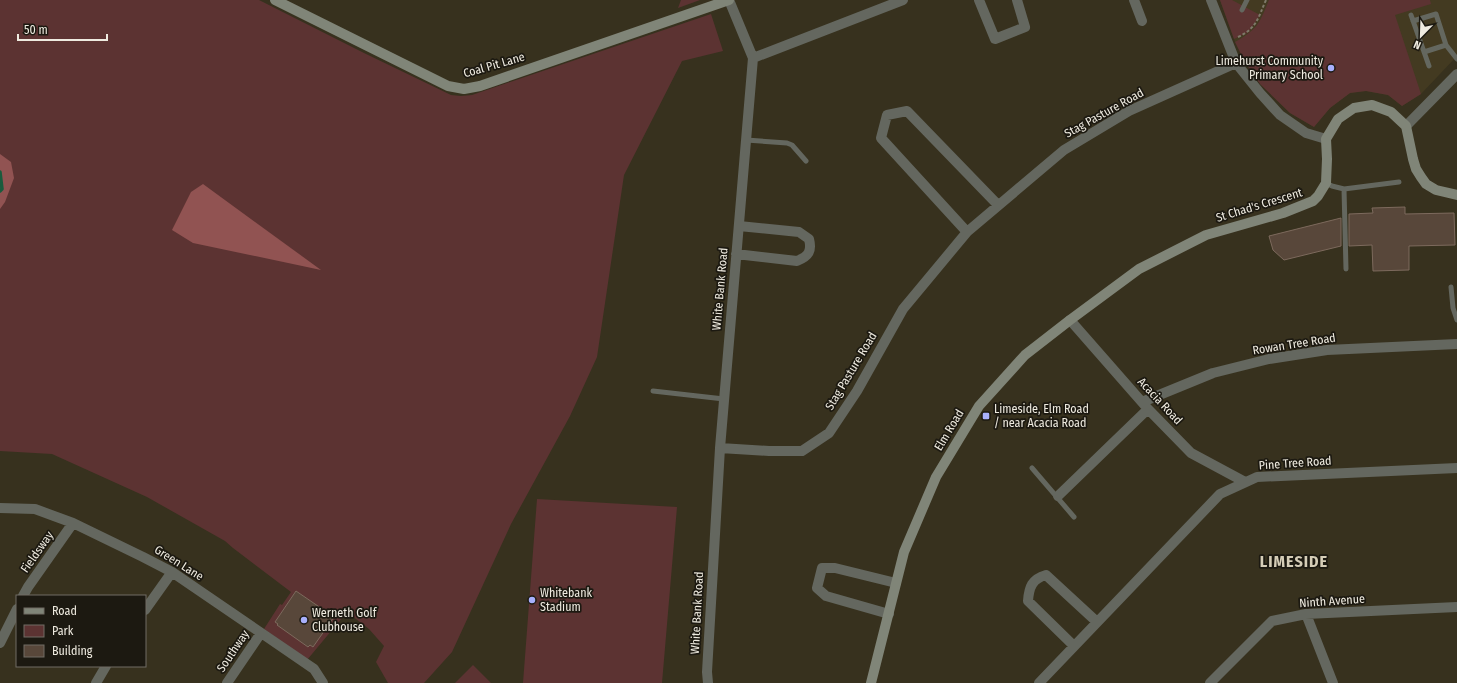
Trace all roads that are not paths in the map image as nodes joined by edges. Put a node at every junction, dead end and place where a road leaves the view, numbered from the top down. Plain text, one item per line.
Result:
1 (275, 0) edge
2 (729, 0) edge
3 (903, 0) edge
4 (979, 0) edge
5 (1017, 0) edge
6 (1134, 0) edge
7 (1211, 0) edge
8 (1247, 0) edge
9 (1242, 10) dead end
10 (1411, 15) dead end
11 (1142, 21) dead end
12 (1413, 21) junction
13 (1446, 45) junction
14 (1424, 52) junction
15 (753, 58) junction
16 (1457, 59) edge
17 (1236, 63) junction
18 (1429, 66) dead end
19 (1457, 74) edge
20 (1406, 126) junction
21 (1326, 139) junction
22 (746, 140) junction
23 (806, 161) dead end
24 (1399, 182) dead end
25 (1326, 183) junction
26 (1344, 189) junction
27 (1457, 195) edge
28 (998, 205) junction
29 (738, 226) junction
30 (967, 232) junction
31 (736, 254) junction
32 (1346, 269) dead end
33 (1451, 288) dead end
34 (1070, 320) junction
35 (1457, 320) edge
36 (1457, 344) edge
37 (653, 391) dead end
38 (724, 399) junction
39 (1145, 405) junction
40 (720, 448) junction
41 (1032, 468) dead end
42 (1457, 468) edge
43 (1245, 482) junction
44 (1058, 496) junction
45 (0, 508) edge
46 (1074, 517) dead end
47 (73, 523) junction
48 (172, 572) junction
49 (896, 583) junction
50 (24, 595) edge
51 (1457, 607) edge
52 (146, 609) edge
53 (16, 611) edge
54 (889, 614) junction
55 (1306, 614) junction
56 (1097, 622) junction
57 (261, 633) junction
58 (0, 643) edge
59 (1074, 646) junction
60 (105, 667) edge
61 (96, 683) edge
62 (227, 683) edge
63 (323, 683) edge
64 (708, 683) edge
65 (871, 683) edge
66 (1039, 683) edge
67 (1210, 683) edge
68 (1333, 683) edge

1 - 2 street, Coal Pit Lane
2 - 15 street
3 - 15 street
4 - 5 street
6 - 11 street
7 - 17 street
8 - 9 lane
10 - 12 lane
12 - 13 lane
12 - 14 lane
13 - 14 lane
13 - 16 lane
14 - 18 lane
15 - 22 street, White Bank Road
17 - 21 street
17 - 28 street, Stag Pasture Road
19 - 20 street
20 - 21 street
20 - 27 street
21 - 25 street
22 - 23 lane
22 - 29 street, White Bank Road
24 - 26 lane
25 - 26 lane
25 - 34 street, St Chad's Crescent
26 - 32 lane
28 - 30 street, Stag Pasture Road
28 - 30 street
29 - 31 street, White Bank Road
29 - 31 street
30 - 40 street, Stag Pasture Road
31 - 38 street, White Bank Road
33 - 35 lane
34 - 39 street, Acacia Road
34 - 49 street, Elm Road
36 - 39 street, Rowan Tree Road
37 - 38 lane
38 - 40 street, White Bank Road
39 - 43 street, Acacia Road
39 - 44 street
40 - 64 street, White Bank Road
41 - 44 lane
42 - 43 street, Pine Tree Road
43 - 56 street, Pine Tree Road
44 - 46 lane
45 - 47 street, Green Lane
47 - 48 street, Green Lane
47 - 50 street, Fieldsway
48 - 52 street
48 - 57 street, Green Lane
49 - 54 street, Elm Road
49 - 54 street
51 - 55 street, Ninth Avenue
53 - 58 street
54 - 65 street, Elm Road
55 - 67 street, Ninth Avenue
55 - 68 street
56 - 59 street, Pine Tree Road
56 - 59 street
57 - 62 street, Southway
57 - 63 street, Green Lane
59 - 66 street, Pine Tree Road
60 - 61 street

